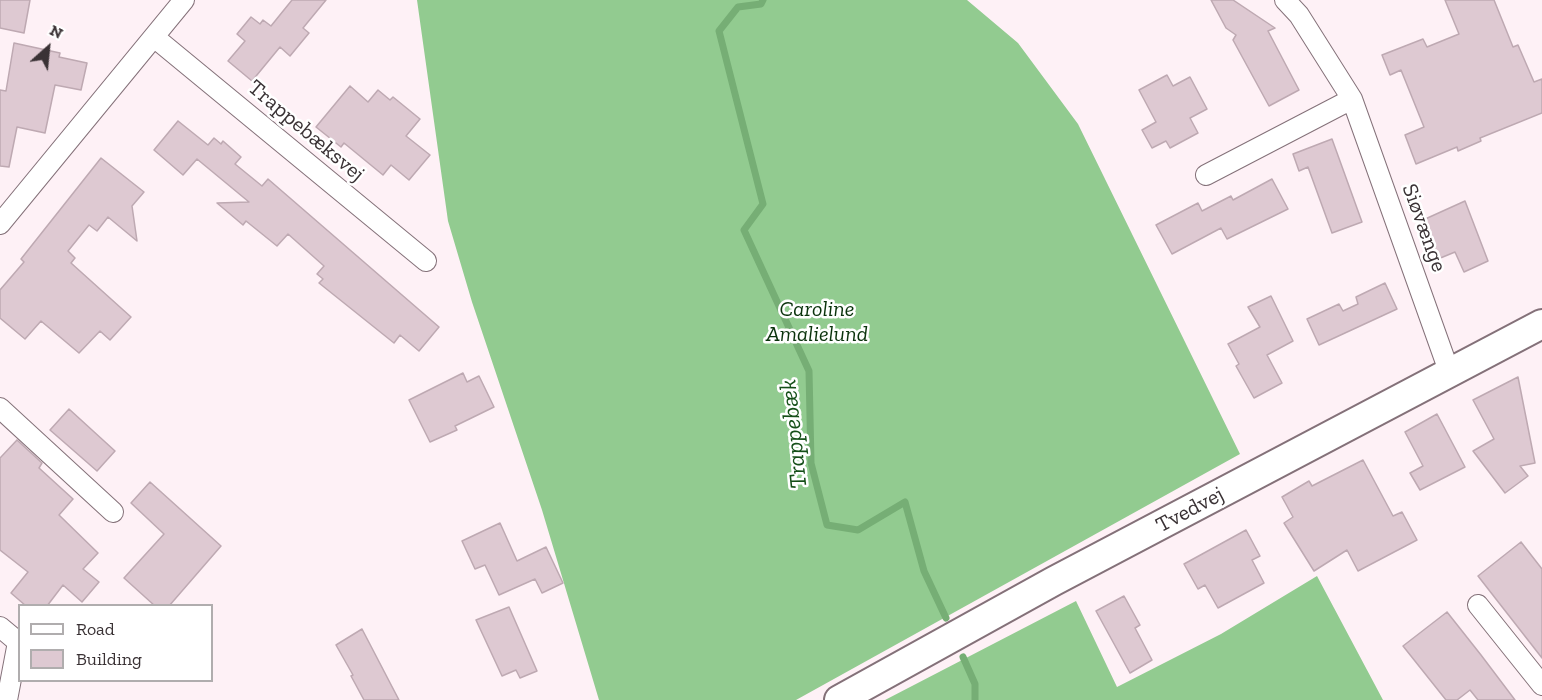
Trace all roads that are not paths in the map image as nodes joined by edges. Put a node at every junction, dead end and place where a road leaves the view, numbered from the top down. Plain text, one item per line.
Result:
1 (184, 0) edge
2 (1285, 0) edge
3 (154, 37) junction
4 (1352, 99) junction
5 (1206, 175) dead end
6 (0, 224) edge
7 (426, 261) dead end
8 (1542, 324) edge
9 (1450, 374) junction
10 (0, 408) edge
11 (112, 512) dead end
12 (1478, 605) dead end
13 (0, 627) edge
14 (1542, 685) edge
15 (8, 700) edge
16 (839, 700) edge

1 - 3 street
2 - 4 street, Siøvænge
3 - 6 street
3 - 7 street, Trappebæksvej
4 - 5 street
4 - 9 street, Siøvænge
8 - 9 street, Tvedvej
9 - 16 street, Tvedvej
10 - 11 street
12 - 14 street
13 - 15 street

